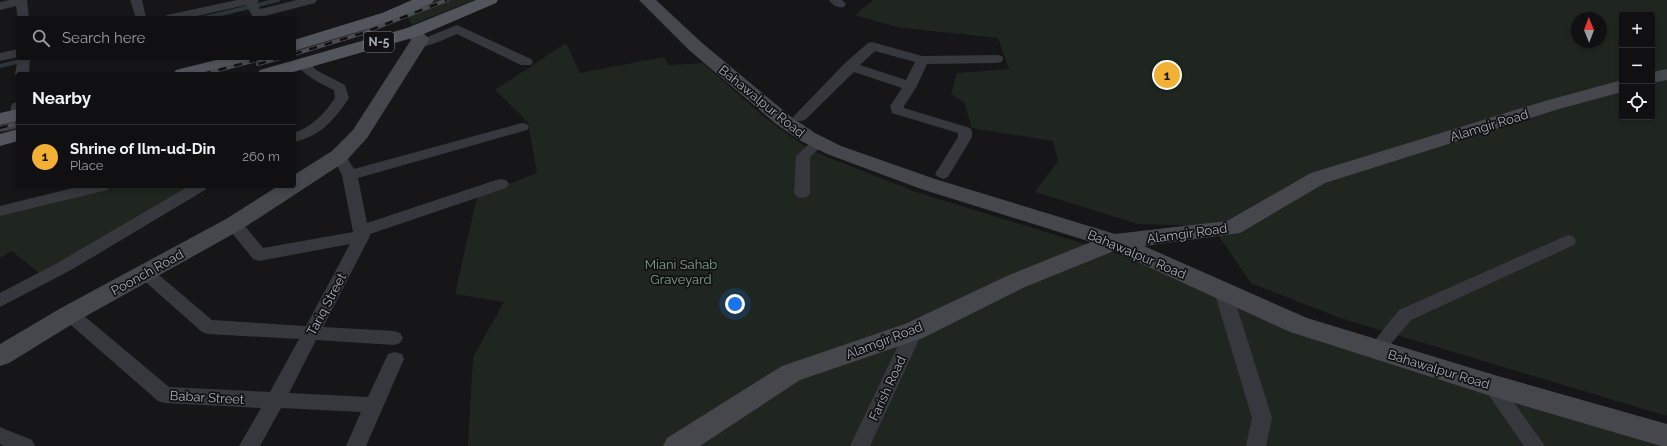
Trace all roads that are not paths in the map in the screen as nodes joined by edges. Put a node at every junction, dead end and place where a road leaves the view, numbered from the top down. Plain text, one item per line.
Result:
1 (21, 0) edge
2 (136, 0) edge
3 (311, 0) edge
4 (426, 0) edge
5 (490, 0) edge
6 (647, 0) edge
7 (664, 0) edge
8 (252, 3) edge
9 (0, 6) edge
10 (23, 16) edge
11 (140, 16) edge
12 (182, 16) edge
13 (416, 37) junction
14 (296, 45) edge
15 (0, 57) edge
16 (997, 59) dead end
17 (238, 60) edge
18 (922, 60) junction
19 (22, 62) edge
20 (526, 62) dead end
21 (304, 64) junction
22 (850, 66) junction
23 (190, 72) edge
24 (274, 72) edge
25 (1667, 74) edge
26 (1655, 77) edge
27 (910, 86) junction
28 (1619, 87) edge
29 (800, 117) junction
30 (522, 127) dead end
31 (16, 136) edge
32 (296, 137) edge
33 (0, 140) edge
34 (819, 142) junction
35 (339, 156) junction
36 (350, 174) junction
37 (942, 174) junction
38 (296, 184) edge
39 (501, 184) dead end
40 (88, 188) edge
41 (197, 188) edge
42 (290, 188) edge
43 (74, 190) edge
44 (802, 193) dead end
45 (0, 211) edge
46 (234, 224) junction
47 (361, 234) junction
48 (1144, 239) junction
49 (1568, 241) dead end
50 (1114, 242) junction
51 (146, 274) junction
52 (1223, 291) junction
53 (0, 301) edge
54 (70, 314) junction
55 (914, 331) junction
56 (311, 333) junction
57 (394, 338) dead end
58 (1384, 340) junction
59 (0, 356) edge
60 (395, 359) dead end
61 (1486, 378) junction
62 (276, 400) junction
63 (374, 405) junction
64 (1667, 423) edge
65 (0, 435) edge
66 (1667, 436) edge
67 (25, 446) edge
68 (248, 446) edge
69 (356, 446) edge
70 (677, 446) edge
71 (860, 446) edge
72 (1256, 446) edge
73 (1535, 446) edge

1 - 9 street
1 - 10 street
2 - 11 street
3 - 8 street
4 - 14 main road, N-5
5 - 13 main road, N-5
6 - 34 main road, Bahawalpur Road
7 - 29 main road, Bahawalpur Road
8 - 12 street
13 - 20 street
13 - 21 main road, N-5
13 - 35 main road, Poonch Road
15 - 19 street
16 - 18 street
17 - 23 main road
18 - 22 street
18 - 27 street
21 - 24 main road, N-5
21 - 32 street
22 - 27 street
22 - 29 street
25 - 26 main road
27 - 37 street
28 - 48 main road, Alamgir Road
29 - 37 main road, Bahawalpur Road
30 - 36 street
31 - 33 main road
34 - 44 street
34 - 50 main road, Bahawalpur Road
35 - 36 street
35 - 38 main road, Poonch Road
36 - 47 street
37 - 48 main road, Bahawalpur Road
39 - 47 street
40 - 43 street
41 - 53 street
42 - 46 main road, Poonch Road
43 - 45 street
46 - 47 street
46 - 51 main road, Poonch Road
47 - 56 street, Tariq Street
48 - 50 main road, Alamgir Road
48 - 58 main road, Bahawalpur Road
49 - 58 street
50 - 52 main road, Bahawalpur Road
50 - 55 main road, Alamgir Road
51 - 54 main road, Poonch Road
51 - 56 street
52 - 61 main road, Bahawalpur Road
52 - 72 street
54 - 59 main road, Poonch Road
54 - 62 street, Babar Street
55 - 70 main road, Alamgir Road
55 - 71 street, Farish Road
56 - 57 street
56 - 62 street, Tariq Street
58 - 61 main road, Bahawalpur Road
60 - 63 street
61 - 64 main road, Bahawalpur Road
61 - 66 main road, Bahawalpur Road
61 - 73 street
62 - 63 street, Babar Street
62 - 68 street, Tariq Street
63 - 69 street
65 - 67 street

